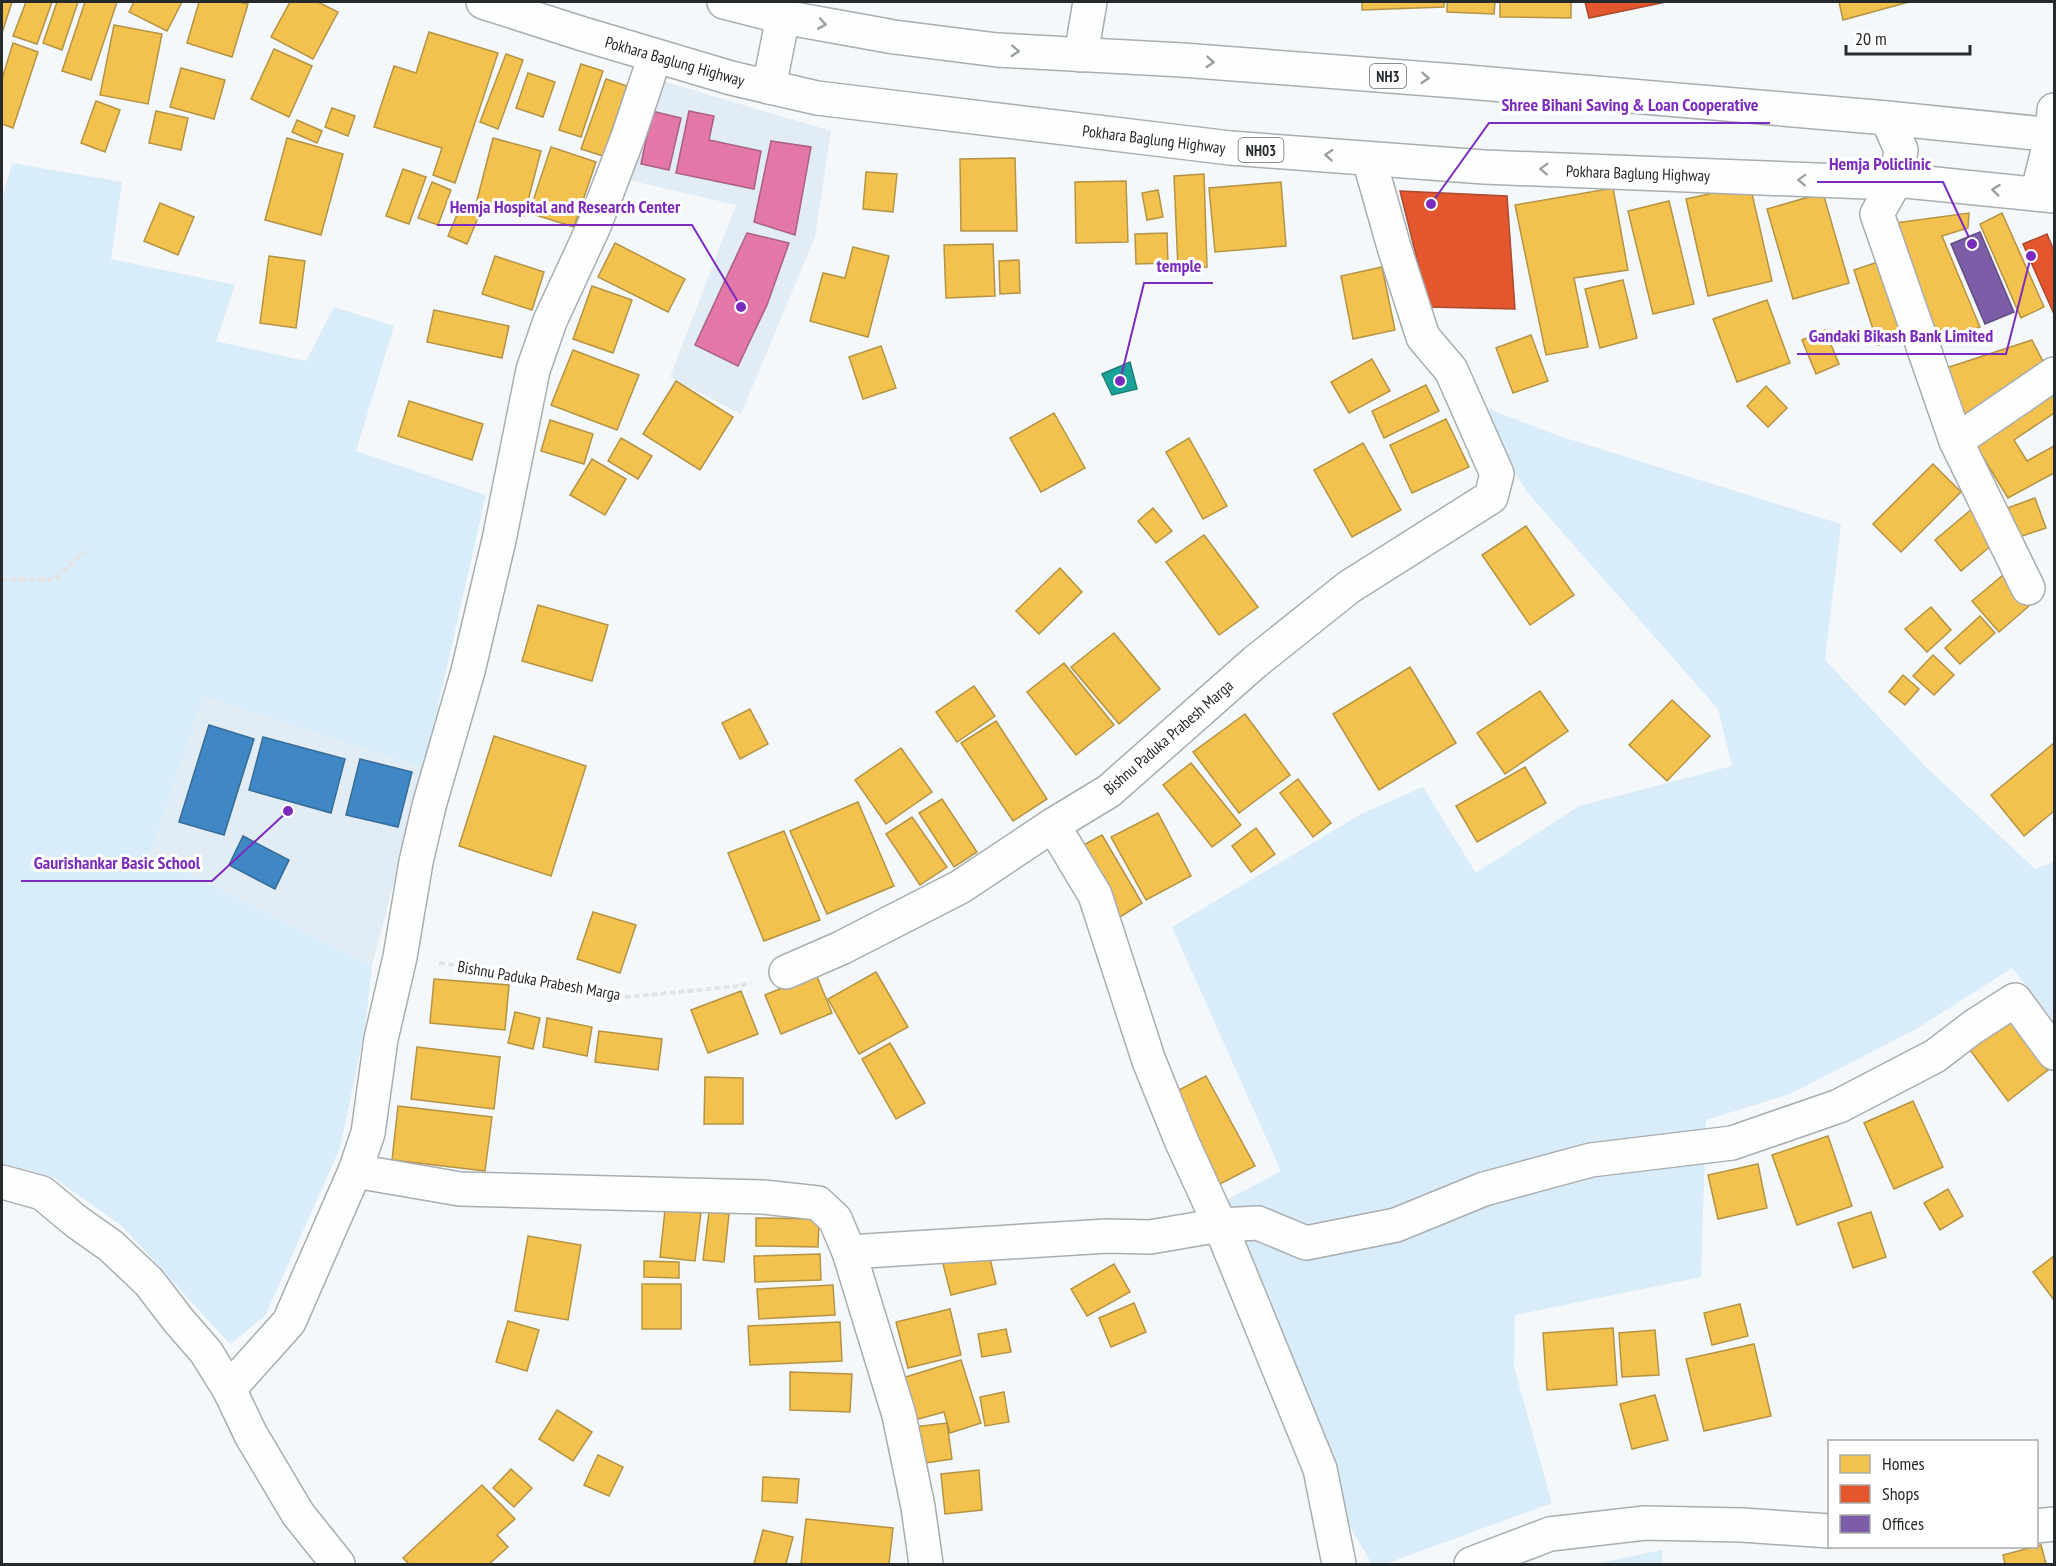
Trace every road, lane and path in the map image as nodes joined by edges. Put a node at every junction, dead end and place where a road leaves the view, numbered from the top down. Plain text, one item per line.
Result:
1 (483, 2) edge
2 (724, 2) edge
3 (1090, 2) edge
4 (783, 17) junction
5 (1081, 55) junction
6 (656, 56) junction
7 (769, 87) junction
8 (1887, 118) junction
9 (2054, 127) edge
10 (1369, 159) junction
11 (1896, 180) junction
12 (2046, 195) edge
13 (2055, 374) edge
14 (1956, 441) junction
15 (85, 551) dead end
16 (2, 579) edge
17 (2028, 588) dead end
18 (1053, 825) junction
19 (400, 957) junction
20 (786, 972) joint
21 (2055, 1053) edge
22 (356, 1171) junction
23 (2, 1182) edge
24 (1220, 1226) junction
25 (849, 1252) junction
26 (229, 1389) junction
27 (2055, 1524) edge
28 (2038, 1526) edge
29 (1828, 1531) edge
30 (338, 1564) edge
31 (926, 1564) edge
32 (1339, 1564) edge
33 (1471, 1564) edge

1 - 6 main road, Pokhara Baglung Highway / NH03
2 - 4 main road, NH3
3 - 5 main road
4 -> 5 main road, NH3
4 - 7 main road
5 -> 8 main road, NH3
6 - 7 main road, Pokhara Baglung Highway / NH03
6 - 19 main road
10 -> 7 main road, Pokhara Baglung Highway / NH03
8 - 9 main road, NH3
8 - 11 main road
9 - 12 main road
11 -> 10 main road, Pokhara Baglung Highway / NH03
10 - 18 main road, Bishnu Paduka Prabesh Marga
12 -> 11 main road, Pokhara Baglung Highway / NH03
11 - 14 main road
13 - 14 main road
14 - 17 main road
15 - 16 path
18 - 20 main road, Bishnu Paduka Prabesh Marga
18 - 24 main road
19 - 20 path, Bishnu Paduka Prabesh Marga
19 - 22 main road
21 - 24 main road
22 - 25 main road
22 - 26 main road
23 - 26 main road
24 - 25 main road
24 - 32 main road
25 - 31 main road
26 - 30 main road
27 - 28 main road
29 - 33 main road

